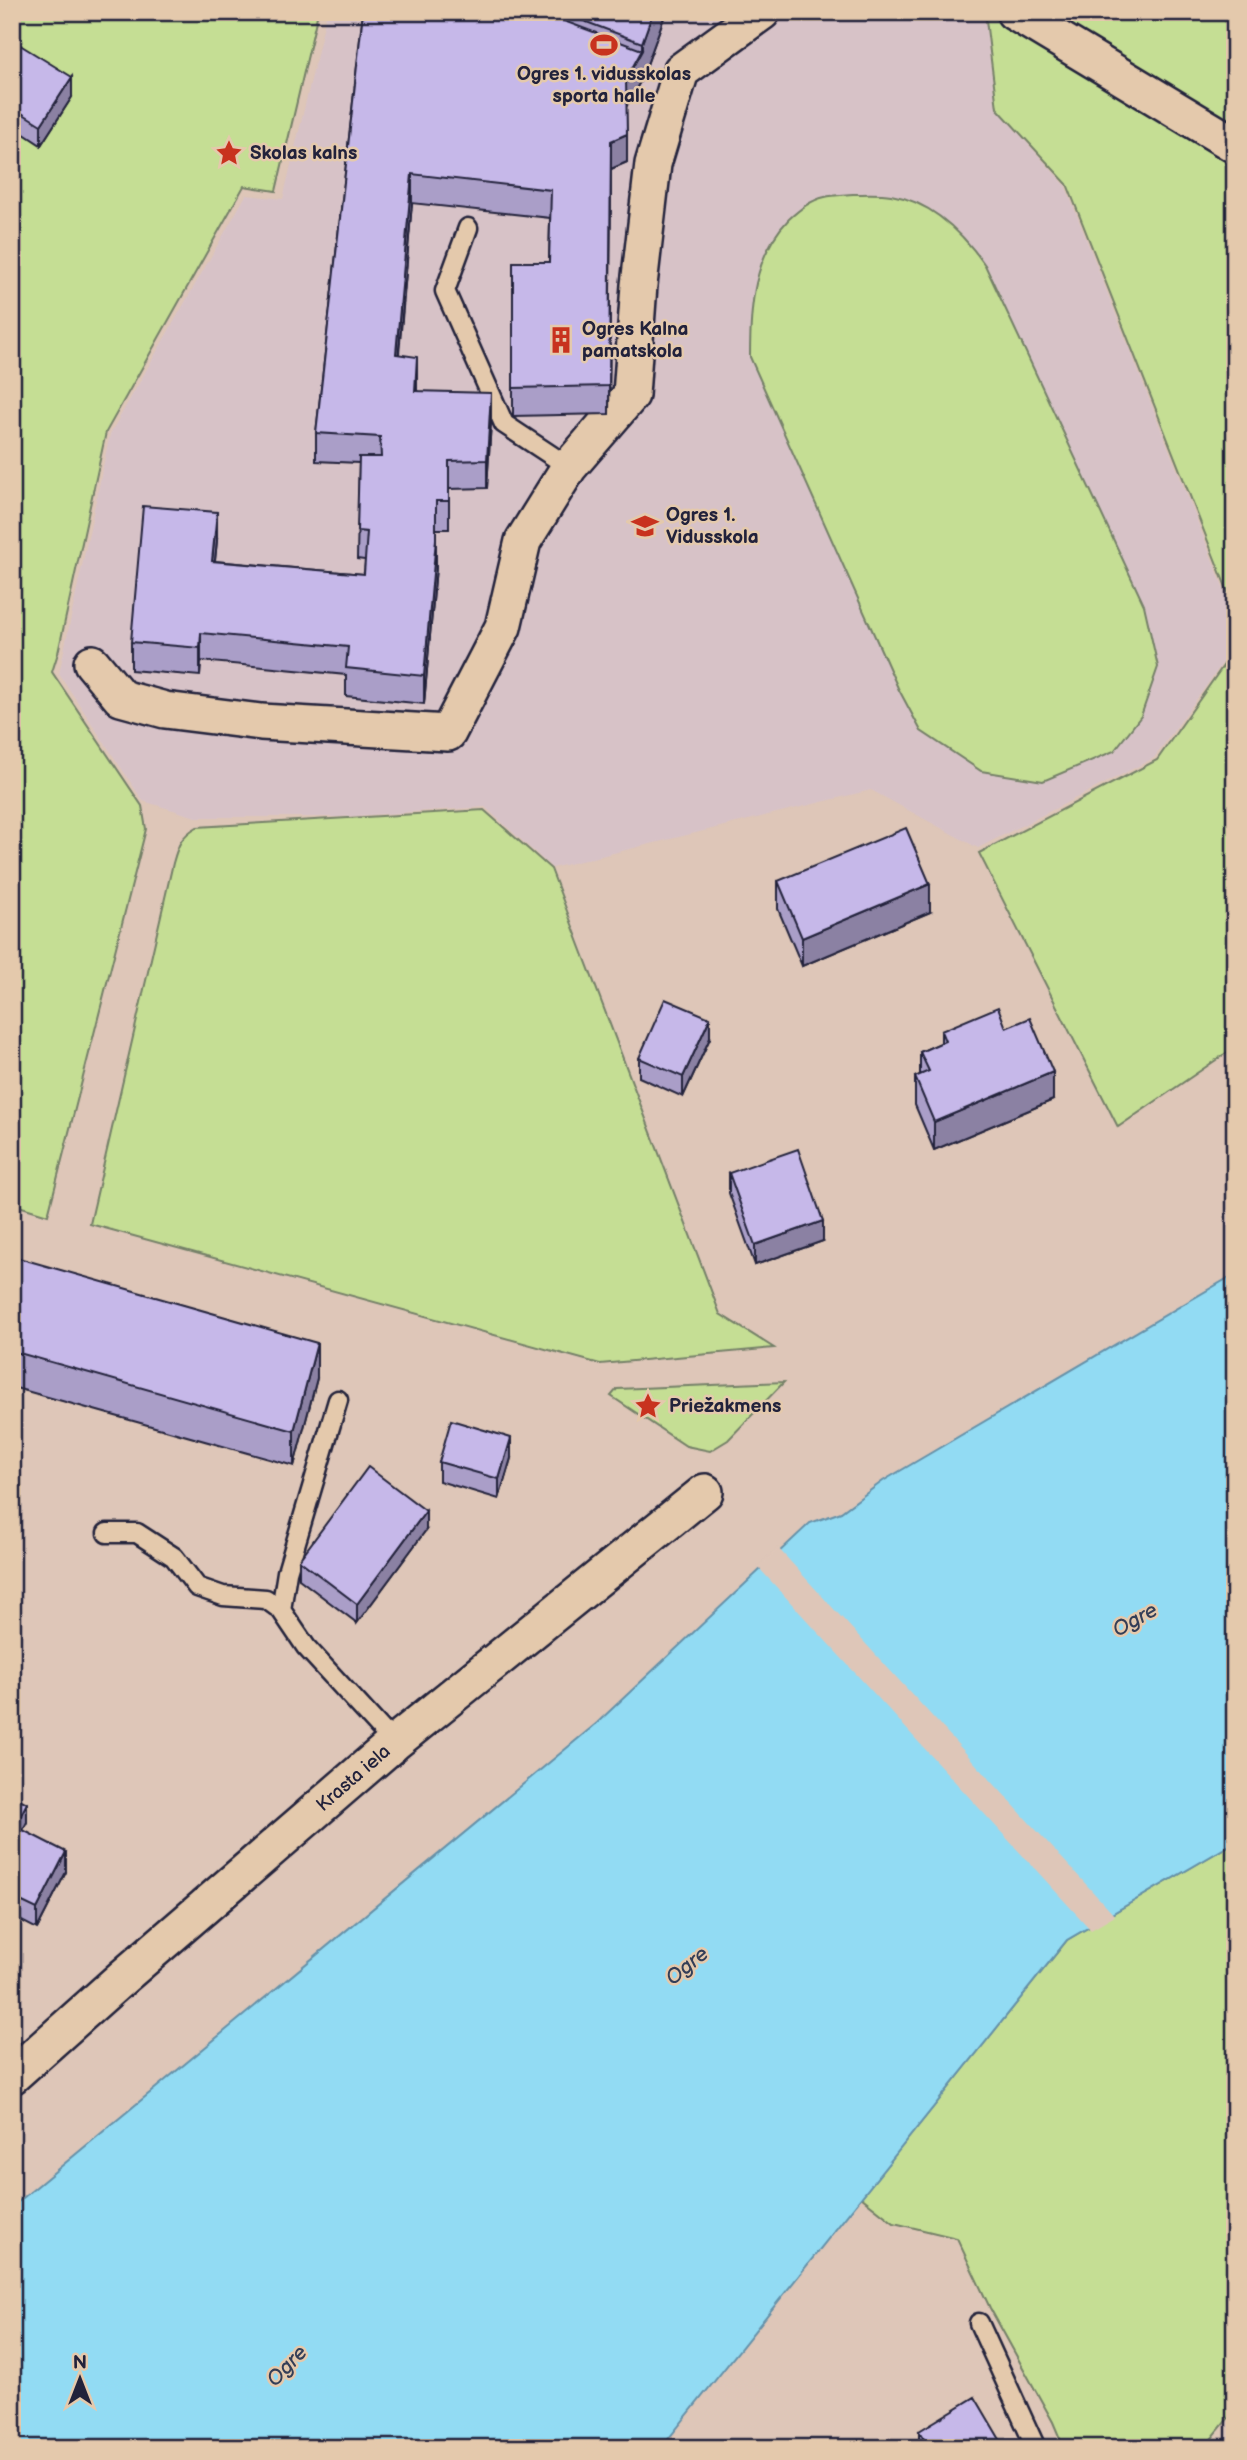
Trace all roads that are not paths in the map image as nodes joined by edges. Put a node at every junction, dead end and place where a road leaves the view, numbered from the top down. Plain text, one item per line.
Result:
1 (762, 12) edge
2 (1014, 12) edge
3 (1235, 145) edge
4 (468, 228) dead end
5 (569, 467) junction
6 (92, 663) dead end
7 (338, 1400) dead end
8 (705, 1492) dead end
9 (107, 1533) dead end
10 (281, 1610) junction
11 (394, 1743) junction
12 (12, 2076) edge
13 (979, 2323) dead end
14 (1036, 2448) edge

1 - 5 street
2 - 3 street
4 - 5 lane
5 - 6 street
7 - 10 lane
8 - 11 street, Krasta iela
9 - 10 lane
10 - 11 lane
11 - 12 street, Krasta iela
13 - 14 lane

